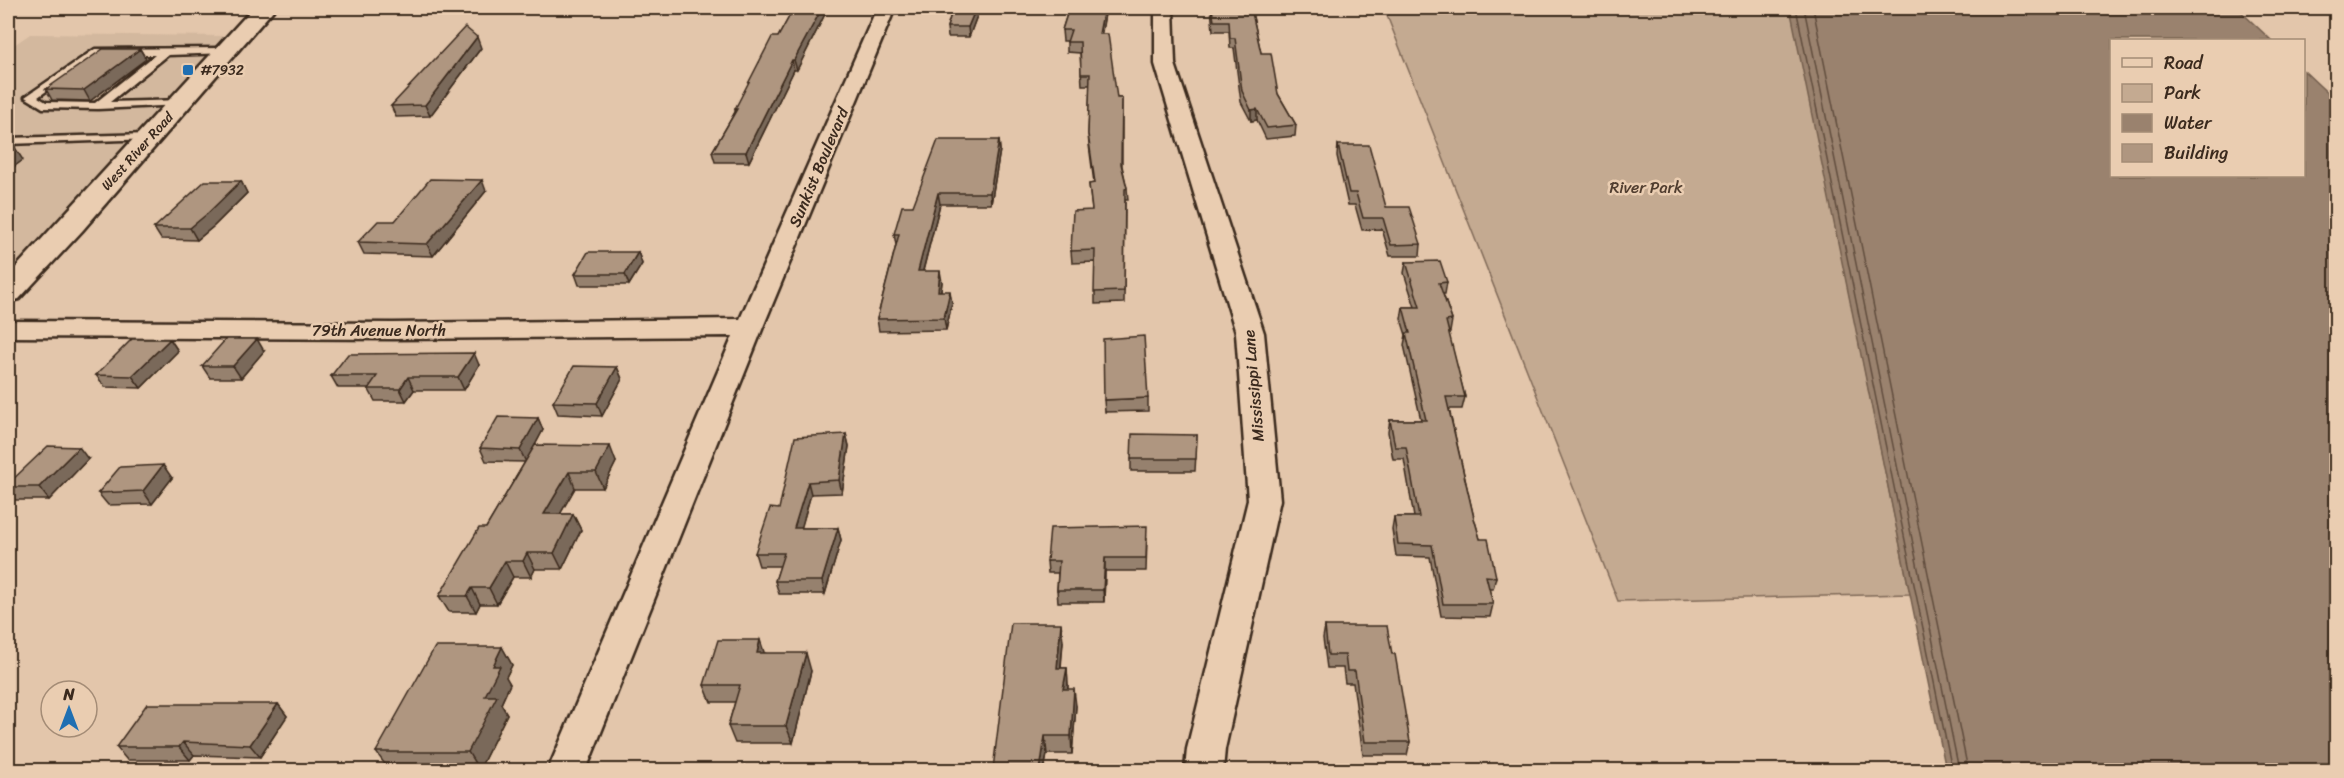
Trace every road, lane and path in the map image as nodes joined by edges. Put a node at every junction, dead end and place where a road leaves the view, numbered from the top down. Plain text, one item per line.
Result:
1 (264, 8) edge
2 (886, 8) edge
3 (1164, 8) edge
4 (225, 51) junction
5 (165, 52) junction
6 (181, 102) junction
7 (98, 106) junction
8 (150, 137) junction
9 (8, 141) edge
10 (8, 293) edge
11 (750, 327) junction
12 (8, 329) edge
13 (567, 771) edge
14 (1204, 771) edge

1 - 4 street, West River Road
2 - 11 street, Sunkist Boulevard
3 - 14 street, Mississippi Lane
4 - 5 lane
4 - 6 street, West River Road
5 - 7 lane
5 - 7 lane
6 - 7 lane
6 - 8 street, West River Road
8 - 9 lane
8 - 10 street, West River Road
11 - 12 street, 79th Avenue North
11 - 13 street, Sunkist Boulevard

